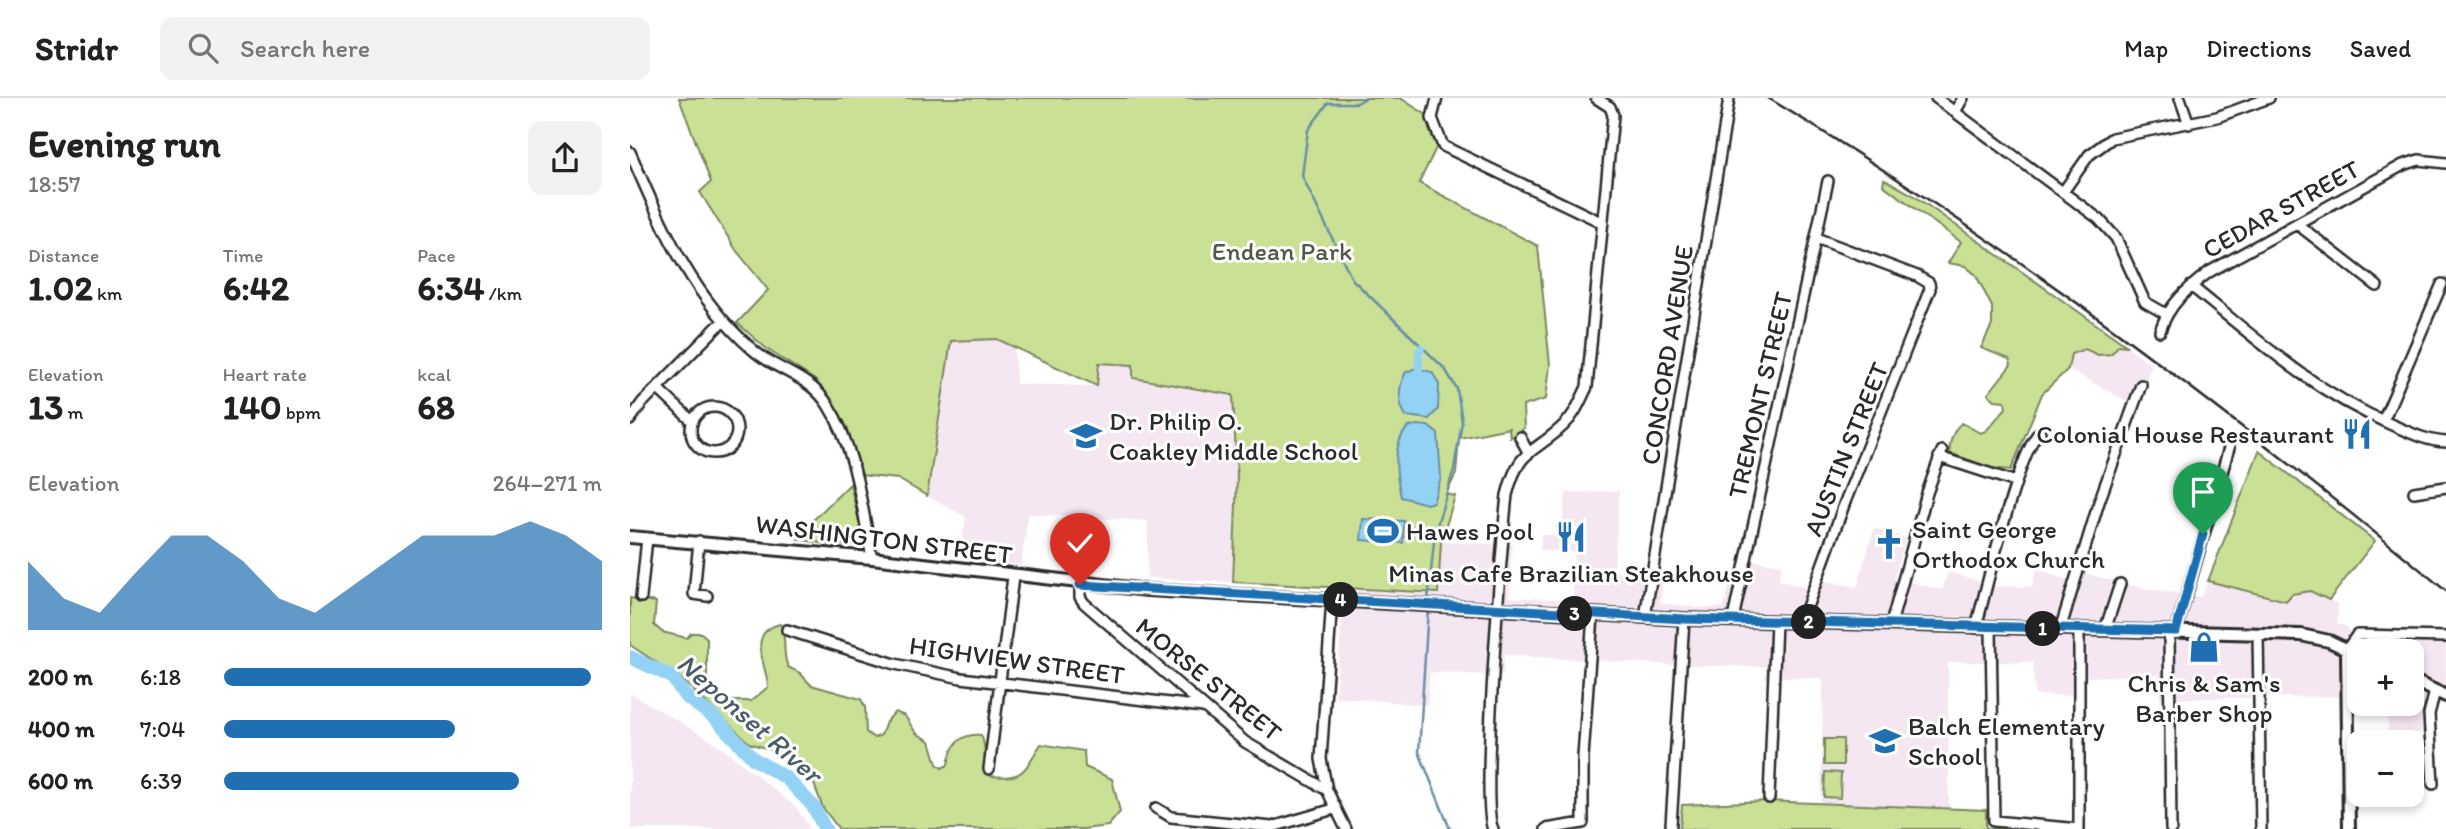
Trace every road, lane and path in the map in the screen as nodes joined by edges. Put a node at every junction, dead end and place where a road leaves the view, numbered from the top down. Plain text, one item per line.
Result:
1 (1437, 98) edge
2 (1596, 98) edge
3 (1936, 98) edge
4 (1963, 98) edge
5 (2180, 98) edge
6 (2269, 98) edge
7 (1729, 99) edge
8 (1955, 112) junction
9 (2189, 124) junction
10 (630, 152) edge
11 (2446, 163) edge
12 (1828, 181) dead end
13 (2063, 192) junction
14 (1603, 223) junction
15 (2297, 224) junction
16 (1816, 238) junction
17 (2442, 284) dead end
18 (2191, 286) junction
19 (2377, 286) dead end
20 (2166, 314) junction
21 (723, 321) junction
22 (2160, 331) dead end
23 (2141, 385) dead end
24 (658, 389) junction
25 (630, 421) edge
26 (692, 421) junction
27 (2383, 421) junction
28 (2040, 432) dead end
29 (1520, 437) dead end
30 (2446, 442) edge
31 (2229, 448) dead end
32 (1528, 452) junction
33 (2016, 482) junction
34 (2446, 488) edge
35 (2414, 492) dead end
36 (630, 537) edge
37 (647, 538) junction
38 (699, 541) junction
39 (872, 558) junction
40 (1013, 577) junction
41 (2119, 584) dead end
42 (1080, 585) junction
43 (707, 596) dead end
44 (641, 597) dead end
45 (1332, 600) junction
46 (1498, 610) junction
47 (1593, 615) junction
48 (1645, 617) junction
49 (1685, 619) junction
50 (1733, 619) junction
51 (1776, 621) junction
52 (1802, 621) junction
53 (1891, 624) junction
54 (1976, 628) junction
55 (1991, 628) junction
56 (787, 630) dead end
57 (2060, 630) junction
58 (2079, 630) junction
59 (2105, 630) junction
60 (2172, 631) junction
61 (2258, 634) junction
62 (2446, 637) edge
63 (2354, 639) edge
64 (2347, 649) edge
65 (1000, 682) junction
66 (2424, 686) edge
67 (2435, 691) junction
68 (2446, 696) edge
69 (1203, 707) junction
70 (2348, 716) edge
71 (989, 769) dead end
72 (2432, 784) dead end
73 (1326, 790) junction
74 (1769, 798) dead end
75 (1156, 808) dead end
76 (1334, 809) junction
77 (1671, 825) dead end
78 (1492, 826) edge
79 (1346, 829) edge
80 (1546, 829) edge
81 (2079, 829) edge
82 (2171, 829) edge
83 (2261, 829) edge
84 (2349, 829) edge

1 - 14 street
2 - 14 street
3 - 8 street
4 - 8 street
5 - 9 street
6 - 9 street
7 - 48 street, CONCORD AVENUE
8 - 13 street
9 - 13 street
10 - 21 street
11 - 15 street, CEDAR STREET
12 - 16 street, TREMONT STREET
13 - 20 street
14 - 32 street
15 - 18 street, CEDAR STREET
15 - 19 street
16 - 50 street, TREMONT STREET
16 - 52 street, AUSTIN STREET
17 - 27 street
18 - 20 street, CEDAR STREET
18 - 27 street
20 - 22 street, CEDAR STREET
21 - 24 street
21 - 39 street
23 - 57 street
24 - 25 street
24 - 26 street
26 - 26 street
27 - 30 street
28 - 33 street
29 - 32 street
31 - 60 street
32 - 46 street
33 - 53 street
33 - 54 street
34 - 35 street
36 - 37 main road, WASHINGTON STREET
37 - 38 main road, WASHINGTON STREET
37 - 44 street
38 - 39 main road, WASHINGTON STREET
38 - 43 street
39 - 40 main road, WASHINGTON STREET
40 - 42 main road, WASHINGTON STREET
40 - 65 street
41 - 59 street
42 - 45 main road, WASHINGTON STREET
42 - 69 street, MORSE STREET
45 - 46 main road, WASHINGTON STREET
45 - 73 street
46 - 47 main road, WASHINGTON STREET
46 - 78 street
47 - 48 main road, WASHINGTON STREET
47 - 80 street
48 - 49 main road, WASHINGTON STREET
49 - 50 main road, WASHINGTON STREET
49 - 77 street
50 - 51 main road, WASHINGTON STREET
51 - 52 main road, WASHINGTON STREET
51 - 74 street
52 - 53 main road, WASHINGTON STREET
53 - 54 main road, WASHINGTON STREET
54 - 55 main road, WASHINGTON STREET
55 - 57 main road, WASHINGTON STREET
55 - 81 street
56 - 65 street, HIGHVIEW STREET
57 - 58 main road, WASHINGTON STREET
58 - 59 main road, WASHINGTON STREET
58 - 81 street
59 - 60 main road, WASHINGTON STREET
60 - 61 main road, WASHINGTON STREET
60 - 82 street
61 - 64 main road, WASHINGTON STREET
61 - 83 street
62 - 63 street
65 - 69 street, HIGHVIEW STREET
65 - 71 street
66 - 67 main road
67 - 68 main road
67 - 72 street
69 - 73 street, MORSE STREET
70 - 84 main road
73 - 76 street
75 - 76 street
76 - 79 street

